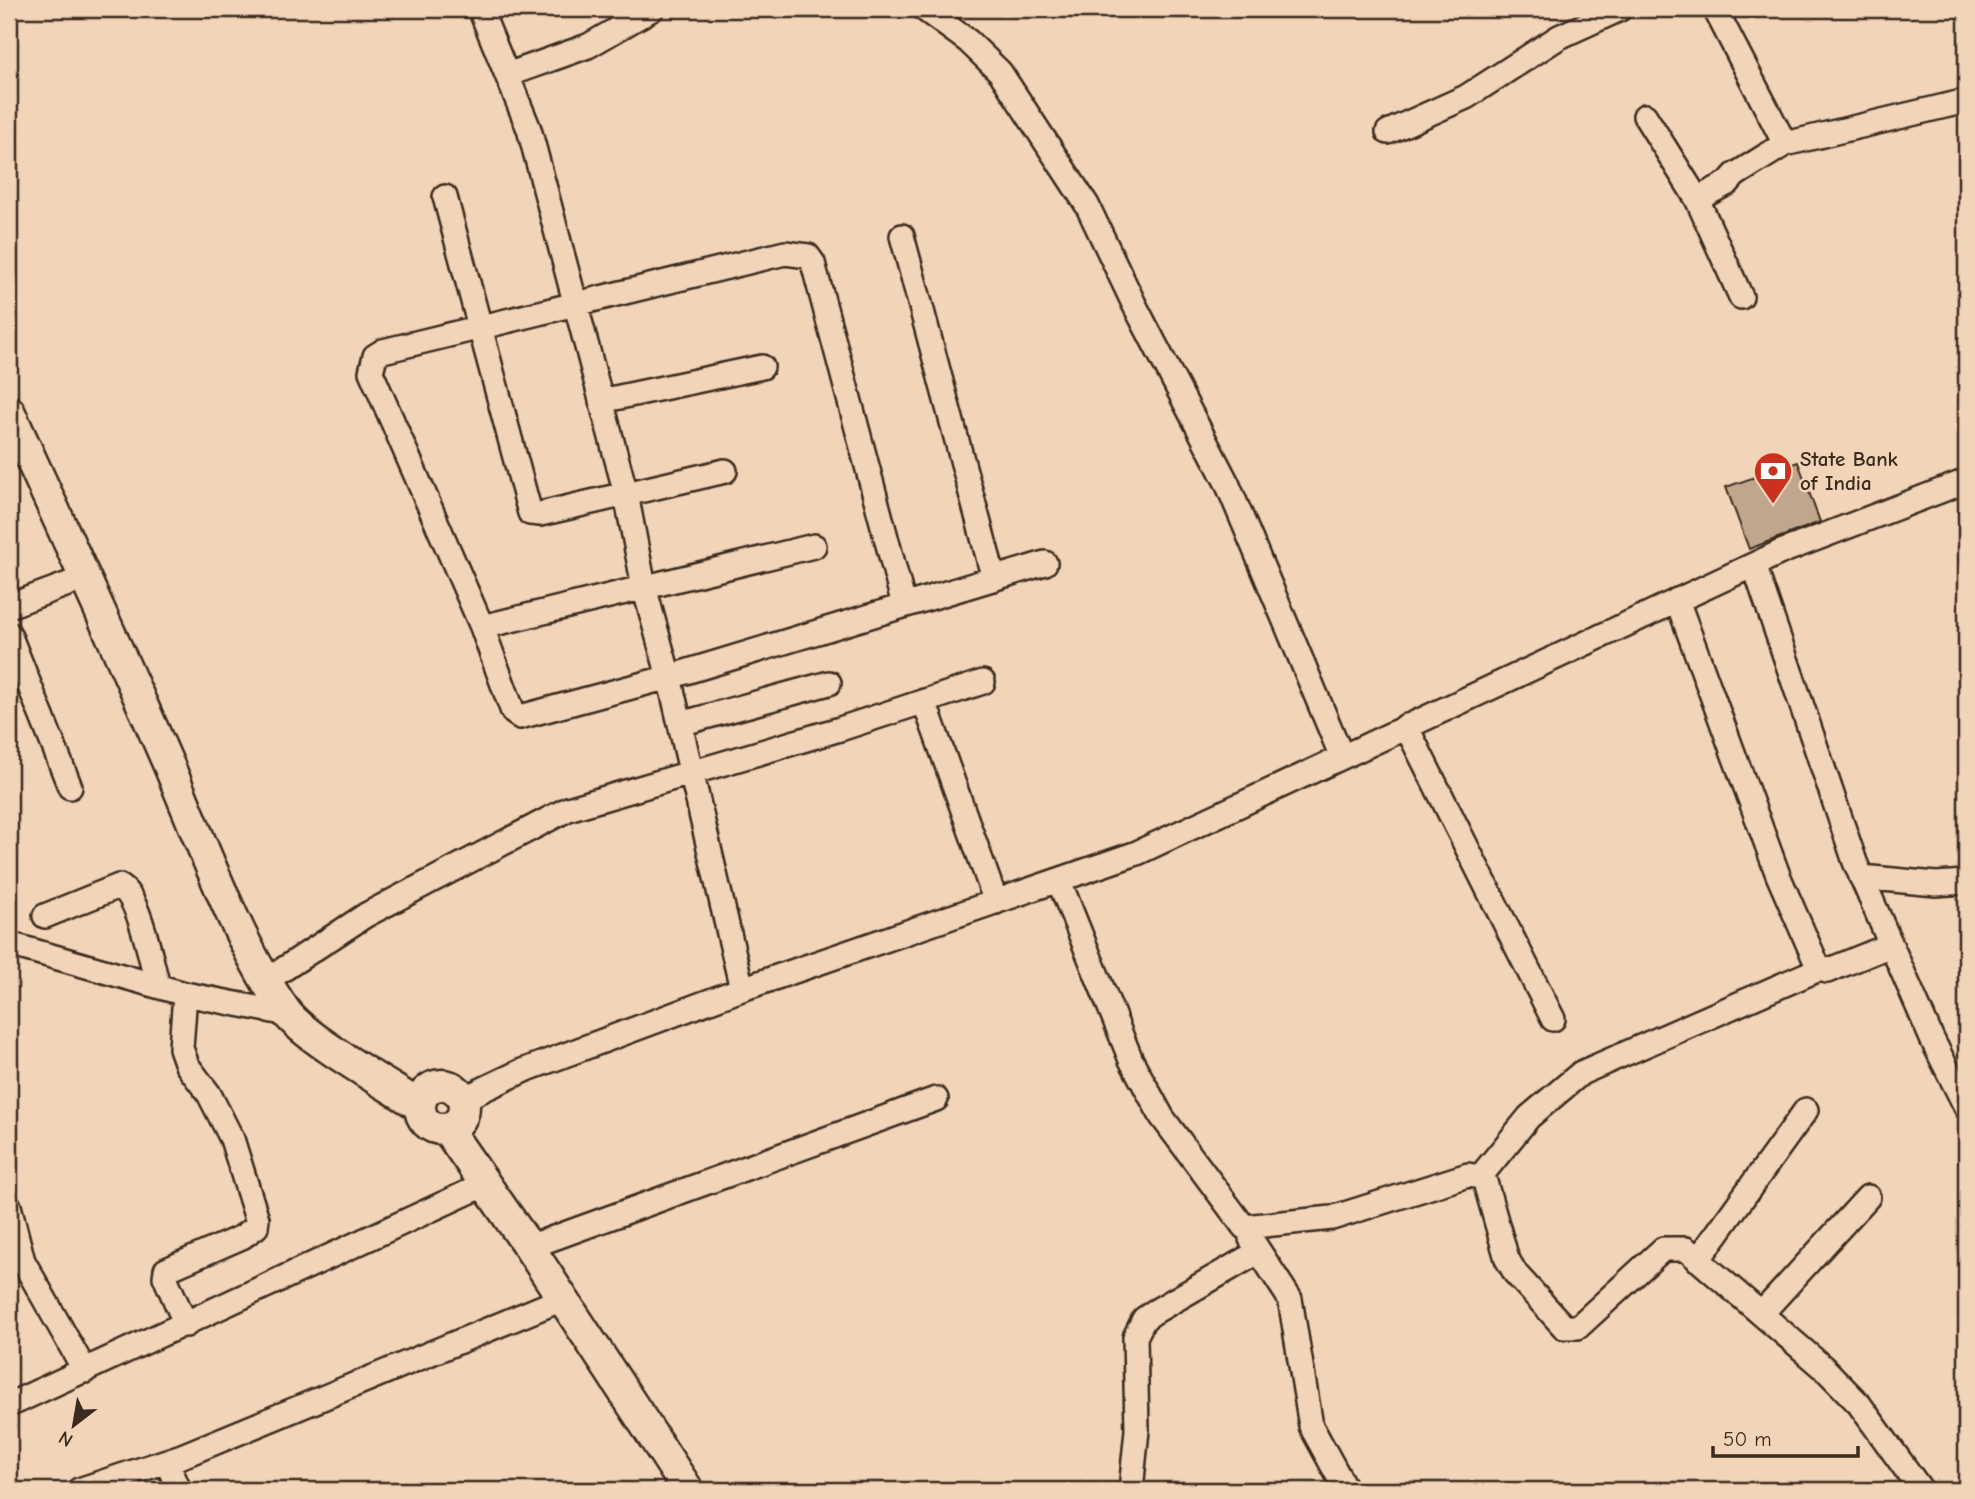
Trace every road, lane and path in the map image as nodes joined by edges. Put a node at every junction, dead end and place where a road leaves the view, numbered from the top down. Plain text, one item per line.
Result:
1 (480, 9) edge
2 (652, 9) edge
3 (924, 9) edge
4 (1620, 9) edge
5 (1715, 9) edge
6 (507, 75) junction
7 (1966, 101) edge
8 (1645, 117) dead end
9 (1388, 132) dead end
10 (1784, 144) junction
11 (445, 197) dead end
12 (1697, 199) junction
13 (902, 236) dead end
14 (1741, 297) dead end
15 (575, 302) junction
16 (479, 326) junction
17 (762, 367) dead end
18 (601, 401) junction
19 (9, 411) edge
20 (725, 471) dead end
21 (1966, 481) edge
22 (626, 494) junction
23 (814, 546) dead end
24 (1045, 563) dead end
25 (1754, 565) junction
26 (87, 577) junction
27 (994, 579) junction
28 (644, 587) junction
29 (1677, 600) junction
30 (904, 605) junction
31 (9, 606) edge
32 (482, 627) junction
33 (9, 634) edge
34 (669, 677) junction
35 (983, 682) dead end
36 (830, 683) dead end
37 (924, 701) junction
38 (680, 724) junction
39 (1406, 726) junction
40 (1342, 757) junction
41 (691, 772) junction
42 (70, 787) dead end
43 (1861, 877) junction
44 (1059, 881) junction
45 (1966, 882) edge
46 (996, 902) junction
47 (45, 916) dead end
48 (9, 944) edge
49 (1891, 945) junction
50 (1819, 969) junction
51 (267, 980) junction
52 (158, 986) junction
53 (743, 989) junction
54 (186, 994) junction
55 (288, 1014) junction
56 (1553, 1019) dead end
57 (463, 1099) junction
58 (936, 1099) dead end
59 (420, 1106) junction
60 (1966, 1107) edge
61 (1806, 1110) dead end
62 (447, 1129) junction
63 (1480, 1177) junction
64 (486, 1184) junction
65 (1868, 1197) dead end
66 (9, 1206) edge
67 (1244, 1227) junction
68 (528, 1247) junction
69 (1258, 1252) junction
70 (1699, 1260) junction
71 (16, 1264) edge
72 (562, 1299) junction
73 (1761, 1314) junction
74 (186, 1325) junction
75 (85, 1371) junction
76 (9, 1405) edge
77 (167, 1462) junction
78 (79, 1490) edge
79 (180, 1490) edge
80 (688, 1490) edge
81 (1131, 1490) edge
82 (1346, 1490) edge
83 (1921, 1490) edge

1 - 6 street
2 - 6 street
3 - 40 street
4 - 9 street
5 - 10 street
6 - 15 street
7 - 10 street
8 - 12 street
10 - 12 street
11 - 16 street
12 - 14 street
13 - 27 street
15 - 16 street
15 - 18 street
15 - 30 street
16 - 22 street
16 - 32 street
17 - 18 street
18 - 22 street
19 - 26 main road
20 - 22 street
21 - 25 street
22 - 28 street
23 - 28 street
24 - 27 street
25 - 29 street
25 - 43 street
26 - 31 street
26 - 51 main road
27 - 30 street
28 - 32 street
28 - 34 street
29 - 39 street
29 - 50 street
30 - 34 street
32 - 34 street
33 - 42 street
34 - 38 street
35 - 37 street
36 - 38 street
37 - 41 street
37 - 46 street
38 - 41 street
39 - 40 street
39 - 56 street
40 - 44 street
41 - 51 street
41 - 53 street
43 - 45 street
43 - 49 street
44 - 46 street
44 - 67 street
46 - 53 street
47 - 52 street
48 - 52 street
49 - 50 street
49 - 60 street
50 - 63 street
51 - 55 main road
52 - 54 street
53 - 57 street
54 - 55 street
54 - 74 street
55 - 59 main road
57 - 59 main road
57 - 62 main road
58 - 68 street
59 - 62 main road
61 - 70 street
62 - 64 main road
63 - 67 street
63 - 70 street
64 - 68 main road
64 - 74 street
65 - 73 street
66 - 71 street
67 - 69 street
68 - 72 main road
69 - 81 street
69 - 82 street
70 - 73 street
71 - 75 street
72 - 77 street
72 - 80 main road
73 - 83 street
74 - 75 street
75 - 76 street
77 - 78 street
77 - 79 street

